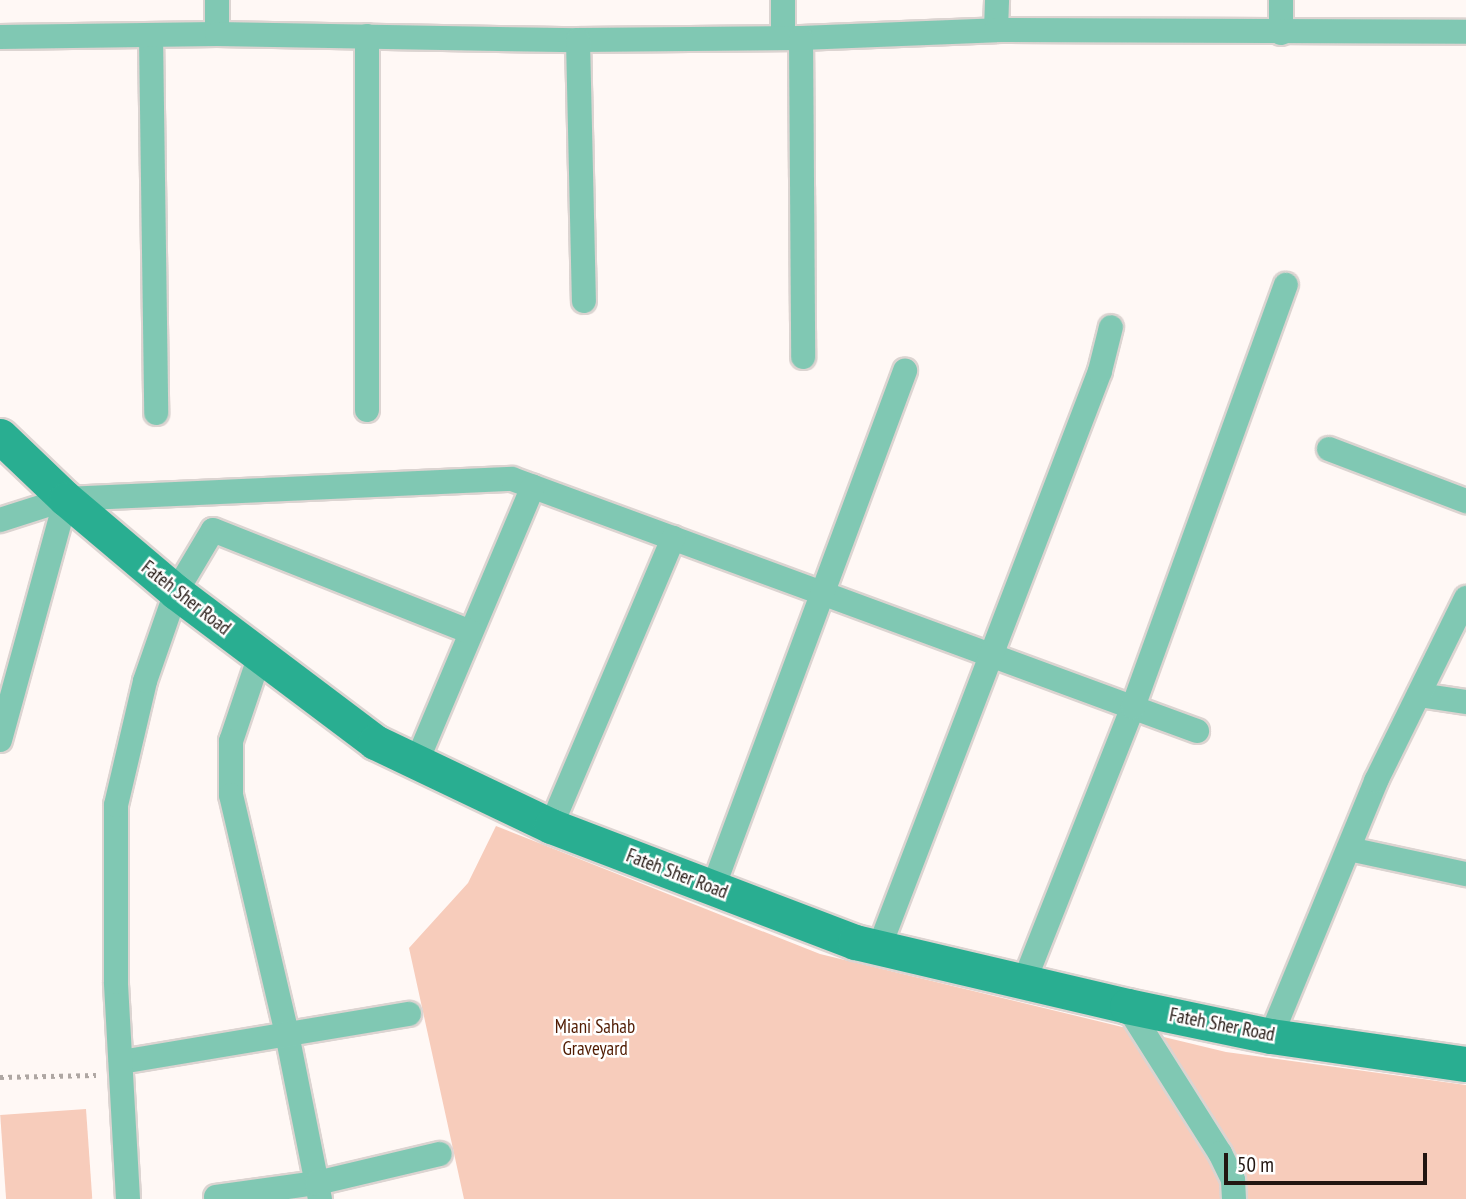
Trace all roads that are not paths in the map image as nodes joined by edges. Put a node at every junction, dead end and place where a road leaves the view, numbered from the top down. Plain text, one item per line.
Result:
1 (217, 0) edge
2 (783, 0) edge
3 (997, 0) edge
4 (1281, 0) edge
5 (996, 30) junction
6 (1466, 32) edge
7 (1281, 33) junction
8 (217, 34) junction
9 (150, 36) junction
10 (367, 36) junction
11 (0, 37) edge
12 (792, 37) junction
13 (578, 40) junction
14 (1286, 285) dead end
15 (584, 301) dead end
16 (1111, 327) dead end
17 (803, 357) dead end
18 (905, 372) dead end
19 (367, 410) dead end
20 (156, 413) dead end
21 (0, 436) edge
22 (1329, 449) dead end
23 (533, 487) junction
24 (66, 499) junction
25 (1466, 501) edge
26 (0, 520) edge
27 (673, 538) junction
28 (176, 592) junction
29 (823, 593) junction
30 (1463, 610) edge
31 (471, 632) junction
32 (260, 655) junction
33 (991, 655) junction
34 (1419, 695) junction
35 (1466, 702) edge
36 (1133, 707) junction
37 (1197, 731) dead end
38 (0, 740) edge
39 (417, 761) junction
40 (551, 826) junction
41 (1349, 849) junction
42 (1466, 874) edge
43 (713, 888) junction
44 (879, 948) junction
45 (1024, 982) junction
46 (1126, 1006) junction
47 (409, 1014) dead end
48 (287, 1034) junction
49 (1271, 1036) junction
50 (1466, 1065) edge
51 (121, 1068) junction
52 (439, 1154) dead end
53 (319, 1191) edge
54 (216, 1197) dead end
55 (128, 1199) edge
56 (1234, 1199) edge

1 - 8 street
2 - 12 street
3 - 5 street
4 - 7 street
5 - 7 street
5 - 12 street
6 - 7 street
8 - 9 street
8 - 10 street
9 - 11 street
9 - 20 street
10 - 13 street
10 - 19 street
12 - 13 street
12 - 17 street
13 - 15 street
14 - 36 street
16 - 33 street
18 - 29 street
21 - 24 street, Fateh Sher Road
22 - 25 street
23 - 24 street
23 - 27 street
23 - 31 street
24 - 26 street
24 - 28 street, Fateh Sher Road
24 - 38 street
27 - 29 street
27 - 40 street
28 - 31 street
28 - 32 street, Fateh Sher Road
28 - 51 street
29 - 33 street
29 - 43 street
30 - 34 street
31 - 39 street
32 - 39 street, Fateh Sher Road
32 - 48 street
33 - 36 street
33 - 44 street
34 - 35 street
34 - 41 street
36 - 37 street
36 - 45 street
39 - 40 street, Fateh Sher Road
40 - 43 street, Fateh Sher Road
41 - 42 street
41 - 49 street
43 - 44 street, Fateh Sher Road
44 - 45 street, Fateh Sher Road
45 - 46 street, Fateh Sher Road
46 - 49 street, Fateh Sher Road
46 - 56 street
47 - 48 street
48 - 51 street
48 - 53 street
49 - 50 street, Fateh Sher Road
51 - 55 street
52 - 53 street
53 - 54 street

